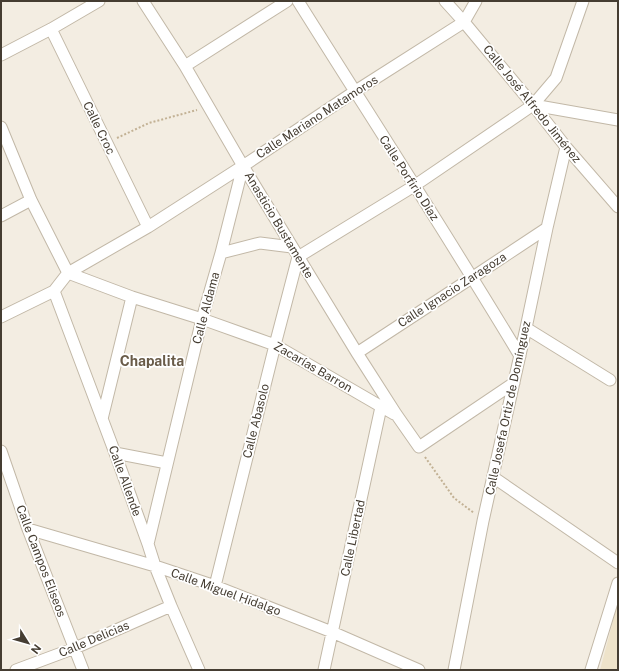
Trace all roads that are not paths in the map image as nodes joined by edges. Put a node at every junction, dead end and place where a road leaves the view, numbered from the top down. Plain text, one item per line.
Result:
1 (99, 1) edge
2 (143, 1) edge
3 (287, 1) edge
4 (298, 1) edge
5 (445, 1) edge
6 (476, 1) edge
7 (583, 1) edge
8 (464, 22) junction
9 (51, 29) junction
10 (1, 54) edge
11 (185, 66) junction
12 (354, 92) junction
13 (533, 105) junction
14 (618, 120) edge
15 (1, 127) edge
16 (566, 147) junction
17 (243, 166) junction
18 (414, 186) junction
19 (31, 200) junction
20 (618, 207) edge
21 (1, 216) edge
22 (148, 227) junction
23 (547, 228) junction
24 (295, 252) junction
25 (221, 253) junction
26 (68, 273) junction
27 (473, 277) junction
28 (54, 291) junction
29 (132, 297) junction
30 (1, 317) edge
31 (202, 319) junction
32 (526, 328) junction
33 (275, 344) junction
34 (357, 353) junction
35 (520, 356) junction
36 (610, 380) dead end
37 (514, 383) junction
38 (381, 407) junction
39 (396, 414) junction
40 (102, 419) junction
41 (1, 451) edge
42 (115, 453) junction
43 (168, 463) junction
44 (493, 477) junction
45 (28, 529) junction
46 (148, 544) junction
47 (618, 562) edge
48 (155, 566) junction
49 (618, 584) edge
50 (215, 586) junction
51 (171, 606) junction
52 (332, 632) junction
53 (75, 648) junction
54 (44, 665) edge
55 (16, 670) edge
56 (83, 670) edge
57 (199, 670) edge
58 (324, 670) edge
59 (419, 670) edge
60 (454, 670) edge
61 (591, 670) edge

1 - 9 street
2 - 11 street, Anasticio Bustamente
3 - 11 street
4 - 12 street, Calle Porfirio Díaz
5 - 8 street, Calle José Alfredo Jiménez
6 - 8 street
7 - 13 street
8 - 12 street, Calle Mariano Matamoros
8 - 13 street, Calle José Alfredo Jiménez
9 - 10 street
9 - 22 street, Calle Croc
11 - 17 street, Anasticio Bustamente
12 - 17 street, Calle Mariano Matamoros
12 - 18 street, Calle Porfirio Díaz
13 - 14 street
13 - 16 street, Calle José Alfredo Jiménez
13 - 18 street
15 - 19 street
16 - 20 street, Calle José Alfredo Jiménez
16 - 23 street, Calle Josefa Ortiz de Domínguez
17 - 22 street, Calle Mariano Matamoros
17 - 24 street, Anasticio Bustamente
17 - 25 street, Calle Aldama
18 - 24 street
18 - 27 street, Calle Porfirio Díaz
19 - 21 street
19 - 26 street
22 - 26 street, Calle Mariano Matamoros
23 - 27 street, Calle Ignacio Zaragoza
23 - 32 street, Calle Josefa Ortiz de Domínguez
24 - 25 street
24 - 33 street, Calle Abasolo
24 - 34 street, Anasticio Bustamente
25 - 31 street, Calle Aldama
26 - 28 street
26 - 29 street, Zacarías Barron
27 - 34 street, Calle Ignacio Zaragoza
27 - 35 street, Calle Porfirio Díaz
28 - 30 street
28 - 40 street, Calle Allende
29 - 31 street, Zacarías Barron
29 - 40 street
31 - 33 street, Zacarías Barron
31 - 43 street, Calle Aldama
32 - 35 street, Calle Josefa Ortiz de Domínguez
32 - 36 street
33 - 38 street, Zacarías Barron
33 - 50 street, Calle Abasolo
34 - 39 street, Anasticio Bustamente
35 - 37 street, Calle Josefa Ortiz de Domínguez
37 - 39 street, Anasticio Bustamente
37 - 44 street, Calle Josefa Ortiz de Domínguez
38 - 39 street, Zacarías Barron
38 - 52 street, Calle Libertad
40 - 42 street, Calle Allende
41 - 45 street, Calle Campos Eliseos
42 - 43 street
42 - 46 street, Calle Allende
43 - 46 street, Calle Aldama
44 - 47 street
44 - 60 street, Calle Josefa Ortiz de Domínguez
45 - 48 street, Calle Miguel Hidalgo
45 - 53 street, Calle Campos Eliseos
46 - 48 street, Calle Allende
48 - 50 street, Calle Miguel Hidalgo
48 - 51 street, Calle Allende
49 - 61 street
50 - 52 street, Calle Miguel Hidalgo
51 - 53 street, Calle Delicias
51 - 57 street, Calle Allende
52 - 58 street, Calle Libertad
52 - 59 street, Calle Miguel Hidalgo
53 - 54 street, Calle Delicias
53 - 56 street, Calle Campos Eliseos
54 - 55 street, Calle Delicias

